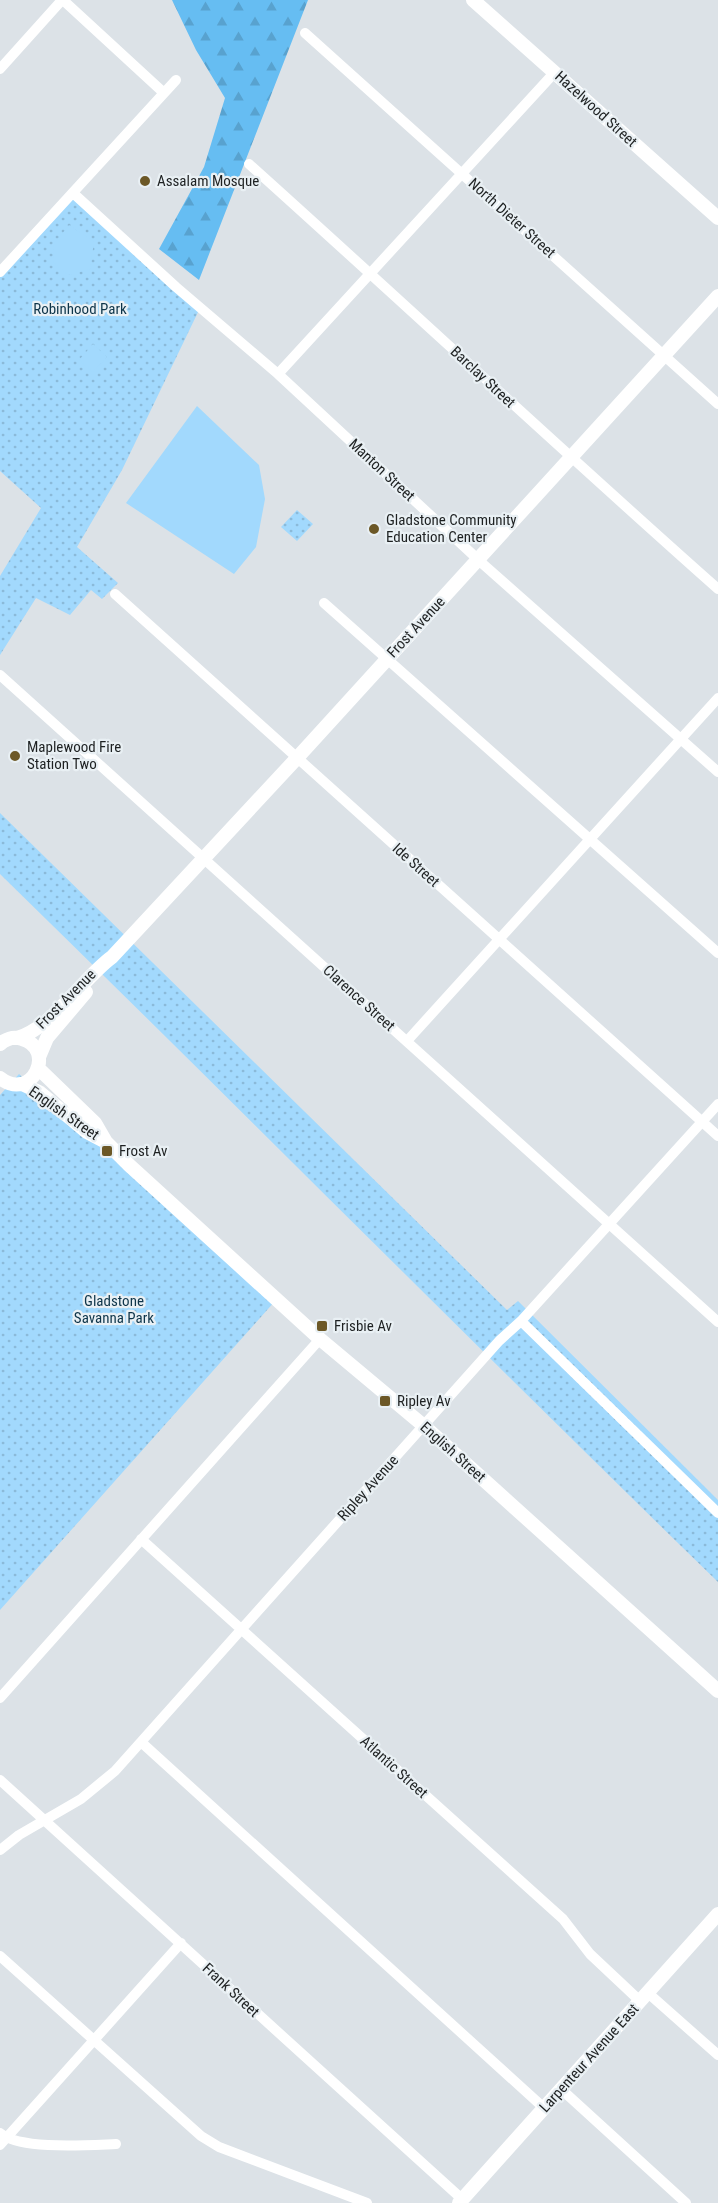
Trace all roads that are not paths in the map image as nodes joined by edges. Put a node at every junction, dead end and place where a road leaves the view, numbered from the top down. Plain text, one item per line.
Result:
1 (63, 0) edge
2 (473, 0) edge
3 (305, 33) dead end
4 (0, 69) edge
5 (555, 72) junction
6 (176, 80) dead end
7 (164, 93) junction
8 (249, 164) dead end
9 (462, 172) junction
10 (73, 193) junction
11 (718, 218) edge
12 (0, 272) edge
13 (370, 273) junction
14 (718, 296) edge
15 (664, 356) junction
16 (278, 374) junction
17 (718, 404) edge
18 (570, 458) junction
19 (478, 560) junction
20 (718, 589) edge
21 (115, 594) dead end
22 (324, 603) dead end
23 (386, 659) junction
24 (0, 675) edge
25 (718, 698) edge
26 (681, 739) junction
27 (297, 758) junction
28 (718, 772) edge
29 (590, 839) junction
30 (204, 858) junction
31 (499, 939) junction
32 (718, 953) edge
33 (112, 957) junction
34 (7, 1039) edge
35 (407, 1041) junction
36 (39, 1062) junction
37 (8, 1084) edge
38 (718, 1104) edge
39 (702, 1121) junction
40 (718, 1136) edge
41 (106, 1142) junction
42 (609, 1224) junction
43 (521, 1321) junction
44 (718, 1322) edge
45 (320, 1339) junction
46 (424, 1426) junction
47 (718, 1513) edge
48 (141, 1539) junction
49 (242, 1630) junction
50 (718, 1692) edge
51 (0, 1698) edge
52 (141, 1742) junction
53 (0, 1780) edge
54 (44, 1820) junction
55 (0, 1850) edge
56 (718, 1914) edge
57 (181, 1943) junction
58 (0, 1956) edge
59 (644, 1997) junction
60 (94, 2040) junction
61 (718, 2055) edge
62 (561, 2089) junction
63 (544, 2108) junction
64 (2, 2138) edge
65 (116, 2144) dead end
66 (461, 2201) edge
67 (367, 2203) edge
68 (686, 2203) edge

1 - 4 street
1 - 7 street
2 - 5 street, Hazelwood Street
3 - 9 street, North Dieter Street
5 - 9 street
5 - 11 street, Hazelwood Street
6 - 7 street
7 - 10 street
8 - 13 street, Barclay Street
9 - 13 street
9 - 15 street, North Dieter Street
10 - 12 street
10 - 16 street, Manton Street
13 - 16 street
13 - 18 street, Barclay Street
14 - 15 street, Frost Avenue
15 - 17 street, North Dieter Street
15 - 18 street, Frost Avenue
16 - 19 street, Manton Street
18 - 19 street, Frost Avenue
18 - 20 street, Barclay Street
19 - 23 street, Frost Avenue
19 - 26 street, Manton Street
21 - 27 street, Ide Street
22 - 23 street
23 - 27 street, Frost Avenue
23 - 29 street
24 - 30 street, Clarence Street
25 - 26 street
26 - 28 street, Manton Street
26 - 29 street
27 - 30 street, Frost Avenue
27 - 31 street, Ide Street
29 - 31 street
29 - 32 street
30 - 33 street, Frost Avenue
30 - 35 street, Clarence Street
31 - 35 street
31 - 39 street, Ide Street
33 - 34 street, Frost Avenue
33 - 36 street, Frost Avenue
34 - 36 street, English Street
35 - 42 street, Clarence Street
36 - 37 street, Frost Avenue
36 - 41 street, English Street
37 - 41 street, English Street
38 - 39 street, Ripley Avenue
39 - 40 street, Ide Street
39 - 42 street, Ripley Avenue
41 - 45 street, English Street
42 - 43 street, Ripley Avenue
42 - 44 street, Clarence Street
43 - 46 street, Ripley Avenue
43 - 47 street
45 - 46 street, English Street
45 - 48 street
46 - 49 street, Ripley Avenue
46 - 50 street, English Street
48 - 49 street, Atlantic Street
48 - 51 street
49 - 52 street, Ripley Avenue
49 - 59 street, Atlantic Street
52 - 54 street, Ripley Avenue
52 - 63 street
53 - 54 street, Frank Street
54 - 55 street, Ripley Avenue
54 - 57 street, Frank Street
56 - 59 street, Larpenteur Avenue East
57 - 60 street
57 - 66 street, Frank Street
58 - 60 street
59 - 61 street, Atlantic Street
59 - 62 street, Larpenteur Avenue East
60 - 64 street
60 - 67 street
62 - 63 street, Larpenteur Avenue East
62 - 68 street
63 - 66 street, Larpenteur Avenue East
64 - 65 street

